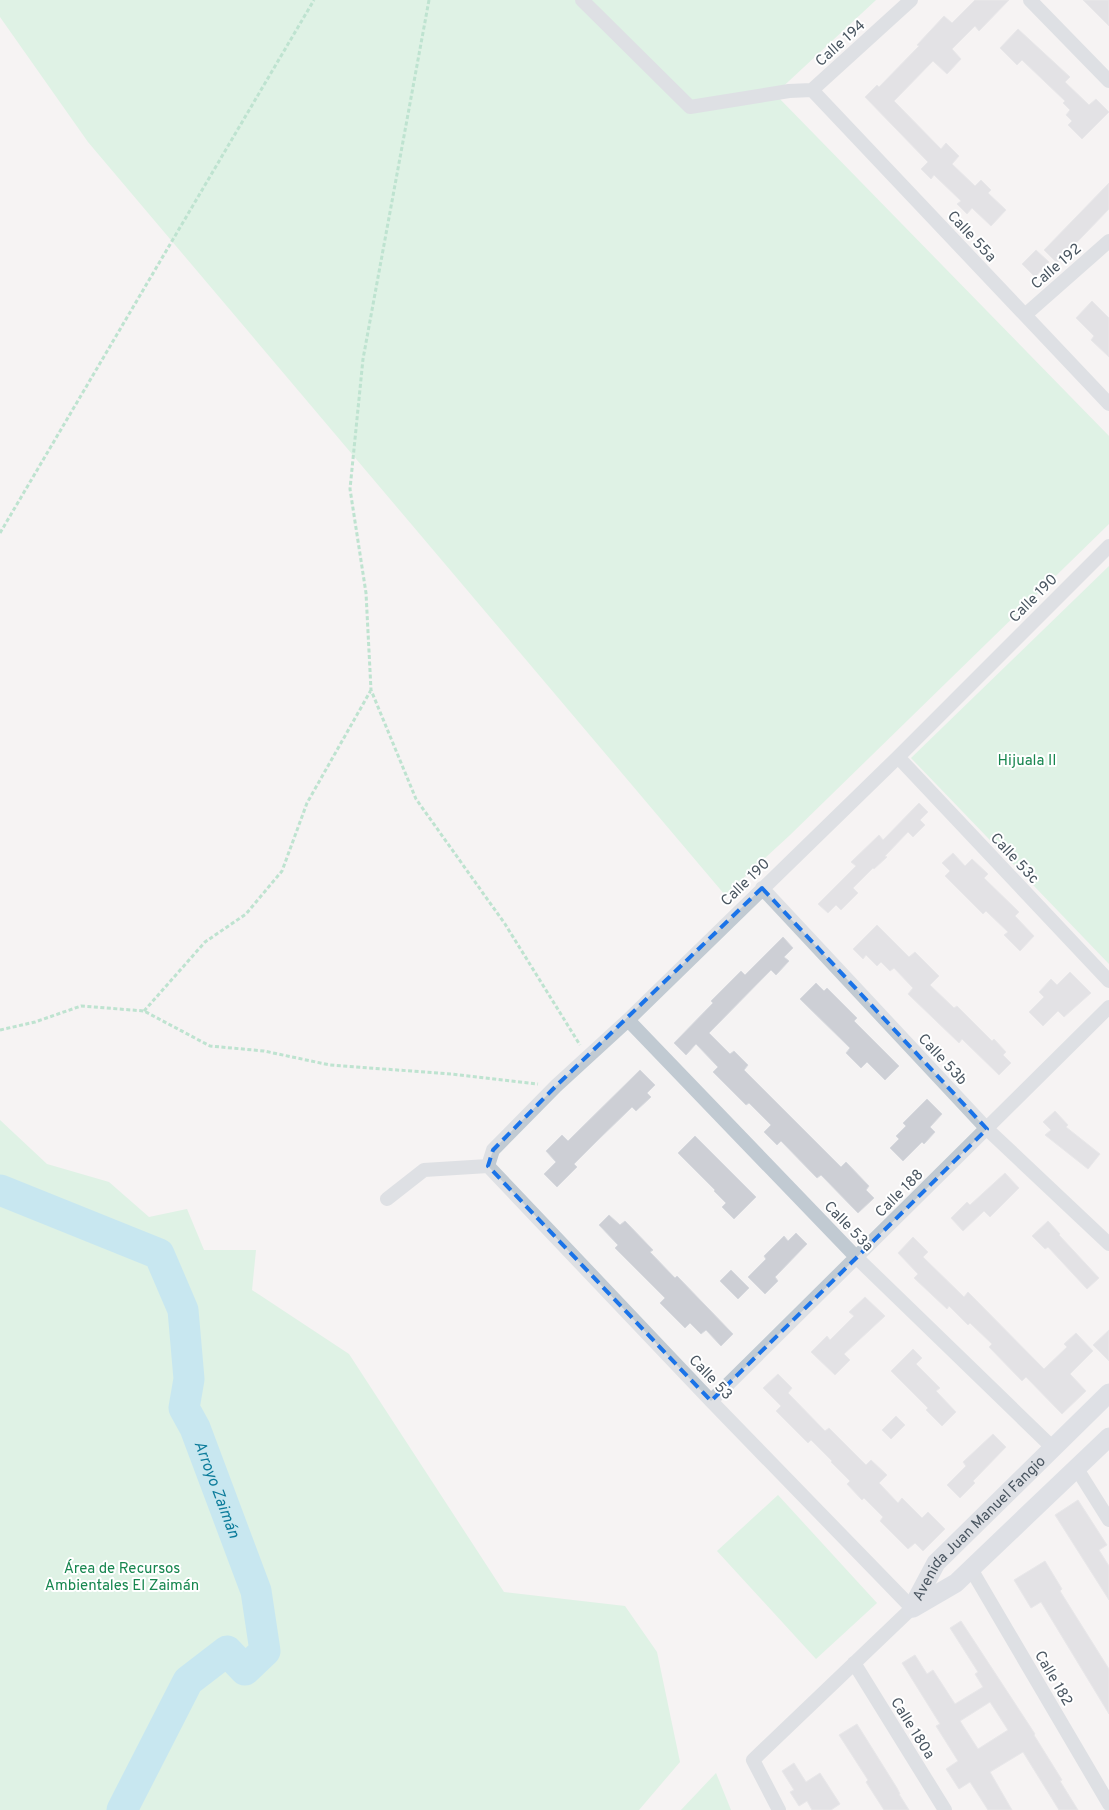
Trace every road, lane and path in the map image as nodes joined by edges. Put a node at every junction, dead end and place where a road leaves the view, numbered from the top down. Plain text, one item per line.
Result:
1 (314, 0) edge
2 (429, 0) edge
3 (582, 0) edge
4 (911, 0) edge
5 (1030, 0) edge
6 (1109, 82) edge
7 (812, 90) junction
8 (1109, 242) edge
9 (1024, 315) junction
10 (1109, 404) edge
11 (0, 533) edge
12 (1109, 546) edge
13 (371, 690) junction
14 (898, 757) junction
15 (762, 888) junction
16 (1109, 980) edge
17 (1109, 1007) edge
18 (144, 1011) junction
19 (628, 1020) junction
20 (0, 1030) edge
21 (587, 1057) junction
22 (556, 1086) junction
23 (987, 1129) junction
24 (488, 1166) junction
25 (387, 1199) dead end
26 (1109, 1244) edge
27 (857, 1258) junction
28 (1109, 1393) edge
29 (711, 1401) junction
30 (1109, 1437) edge
31 (1053, 1448) junction
32 (1077, 1469) junction
33 (1109, 1520) edge
34 (971, 1569) junction
35 (912, 1608) junction
36 (854, 1663) junction
37 (1109, 1804) edge
38 (779, 1810) edge
39 (945, 1810) edge

1 - 11 path
2 - 13 path
3 - 7 street
4 - 7 street, Calle 194
5 - 6 street
7 - 9 street, Calle 55a
8 - 9 street, Calle 192
9 - 10 street, Calle 55a
12 - 14 street, Calle 190
13 - 18 path
13 - 21 path
14 - 15 street, Calle 190
14 - 16 street, Calle 53c
15 - 19 street, Calle 190
15 - 23 street, Calle 53b
17 - 23 street, Calle 188
18 - 20 path
18 - 22 path
19 - 21 street, Calle 190
19 - 27 street, Calle 53a
21 - 22 street, Calle 190
22 - 24 street, Calle 190
23 - 26 street, Calle 53b
23 - 27 street, Calle 188
24 - 25 street
24 - 29 street, Calle 53
27 - 29 street, Calle 188
27 - 31 street, Calle 53a
28 - 31 main road, Avenida Juan Manuel Fangio
29 - 35 street, Calle 53
30 - 32 main road, Avenida Juan Manuel Fangio
31 - 35 main road, Avenida Juan Manuel Fangio
32 - 33 street
32 - 34 main road, Avenida Juan Manuel Fangio
34 - 35 main road, Avenida Juan Manuel Fangio
34 - 37 street, Calle 182
35 - 36 street
36 - 38 street
36 - 39 street, Calle 180a

